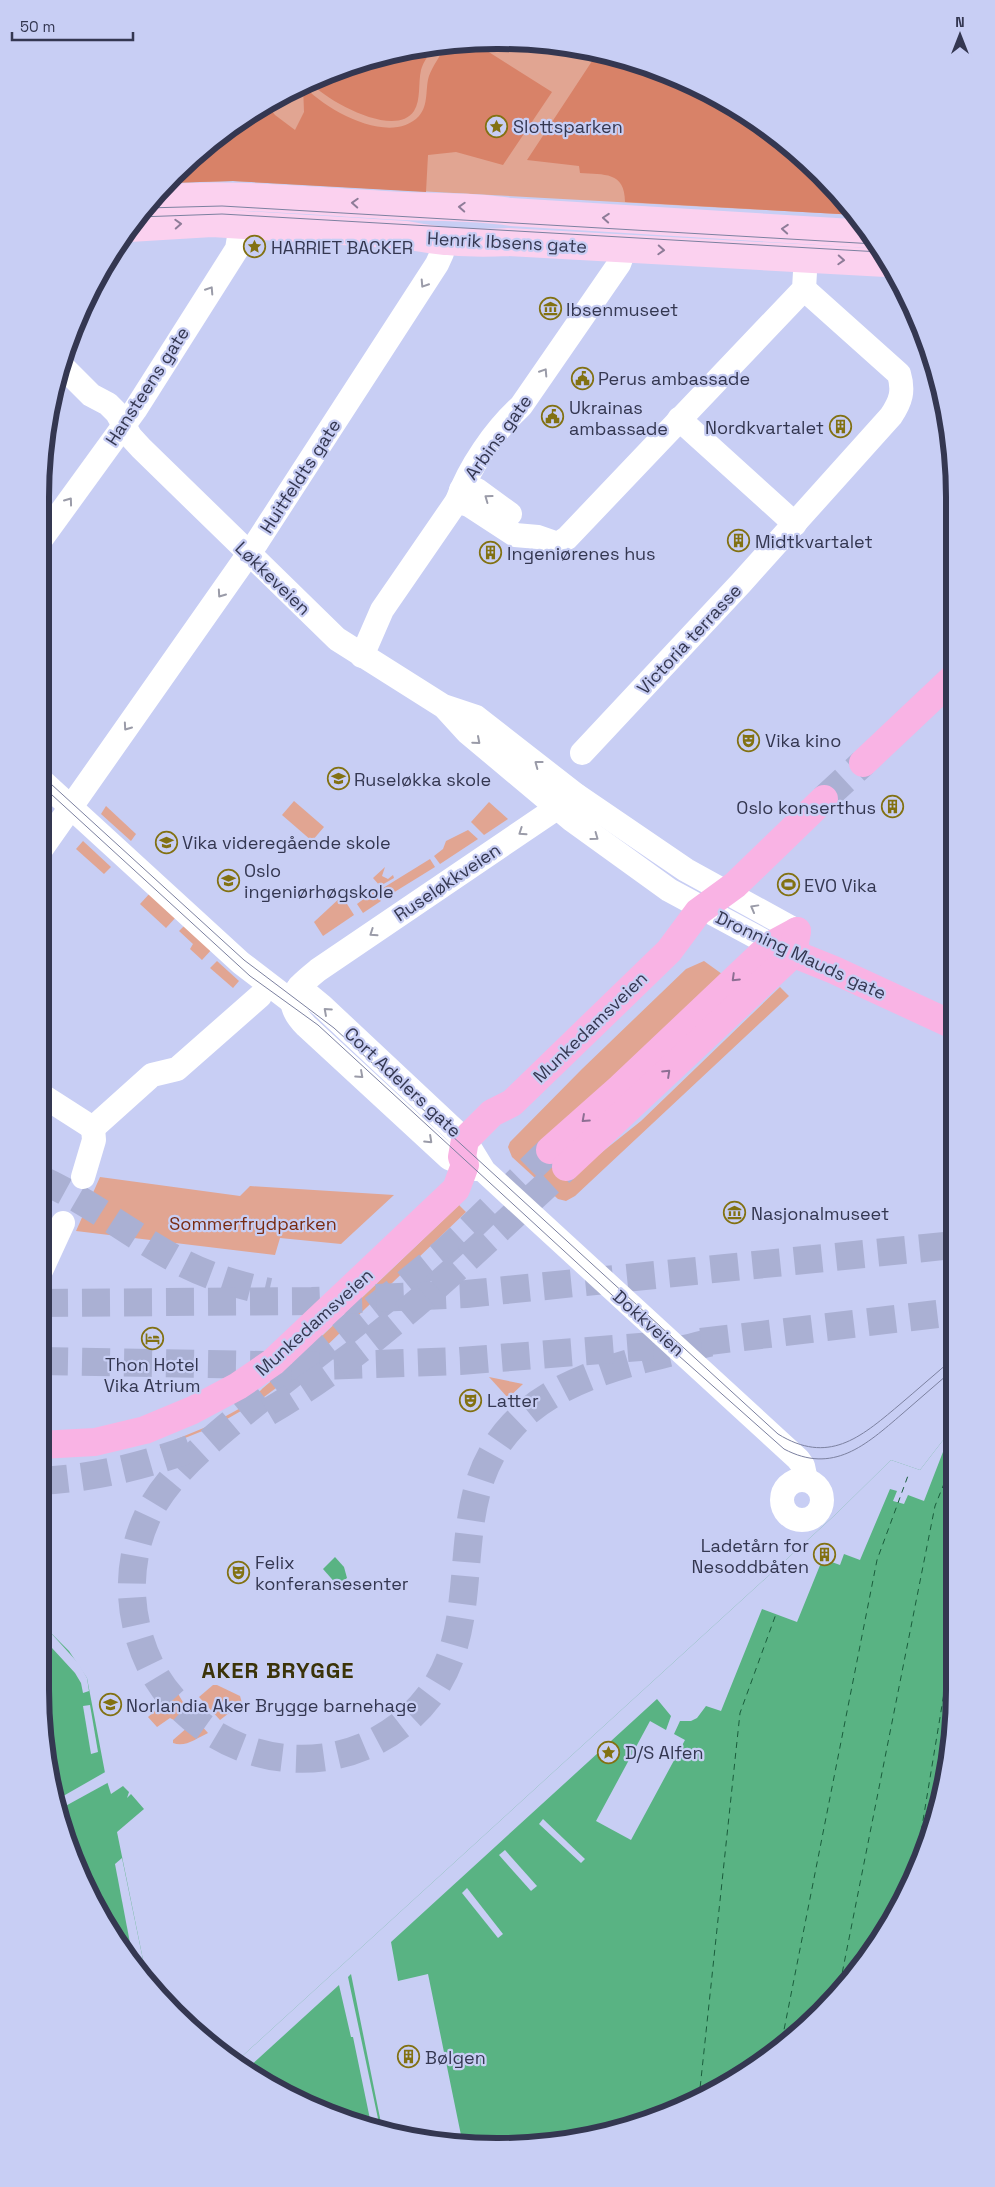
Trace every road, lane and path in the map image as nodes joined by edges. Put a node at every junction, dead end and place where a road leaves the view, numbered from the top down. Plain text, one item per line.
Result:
1 (163, 199) edge
2 (240, 225) junction
3 (139, 227) edge
4 (861, 233) edge
5 (443, 241) junction
6 (625, 248) junction
7 (806, 258) junction
8 (880, 263) edge
9 (804, 289) junction
10 (67, 371) edge
11 (679, 419) junction
12 (123, 426) junction
13 (461, 491) junction
14 (795, 524) junction
15 (49, 529) edge
16 (249, 554) junction
17 (362, 656) junction
18 (946, 685) edge
19 (443, 706) junction
20 (582, 753) dead end
21 (863, 763) tunnel mouth
22 (49, 787) edge
23 (576, 795) junction
24 (824, 799) tunnel mouth
25 (70, 807) junction
26 (556, 808) junction
27 (49, 838) edge
28 (787, 943) junction
29 (295, 994) junction
30 (260, 996) dead end
31 (946, 1007) edge
32 (946, 1023) edge
33 (49, 1100) edge
34 (93, 1128) junction
35 (472, 1158) junction
36 (558, 1159) tunnel mouth
37 (82, 1177) dead end
38 (63, 1223) dead end
39 (49, 1253) edge
40 (49, 1445) edge
41 (806, 1480) dead end

4 -> 1 main road, Henrik Ibsens gate
3 -> 2 main road, Henrik Ibsens gate
2 - 5 main road, Henrik Ibsens gate
12 -> 2 street, Hansteens gate
5 - 6 main road, Henrik Ibsens gate
5 -> 16 street, Huitfeldts gate
6 -> 7 main road, Henrik Ibsens gate
13 -> 6 street, Arbins gate
7 -> 8 main road, Henrik Ibsens gate
7 - 9 street
9 - 11 street
9 - 14 street, Victoria terrasse
10 - 12 street, Løkkeveien
11 - 13 street
11 - 14 street
15 -> 12 street, Hansteens gate
12 - 16 street, Løkkeveien
13 - 17 street, Arbins gate
14 - 20 street, Victoria terrasse
16 - 17 street, Løkkeveien
16 -> 25 street, Huitfeldts gate
17 - 19 street, Løkkeveien
18 - 21 highway
23 -> 19 street, Løkkeveien
19 -> 26 street, Løkkeveien
22 - 25 street, Cort Adelers gate
23 - 26 street, Ruseløkkveien
28 -> 23 street, Dronning Mauds gate
24 - 35 highway, Munkedamsveien
25 - 27 street, Huitfeldts gate
25 - 29 street, Cort Adelers gate
26 -> 28 street, Dronning Mauds gate
26 -> 29 street, Ruseløkkveien
28 - 31 highway, Dronning Mauds gate
28 - 32 highway, Dronning Mauds gate
28 - 36 highway
29 - 35 street, Cort Adelers gate
30 - 34 street
33 - 34 street
34 - 37 street
35 - 40 highway, Munkedamsveien
35 - 41 street, Dokkveien
38 - 39 street

